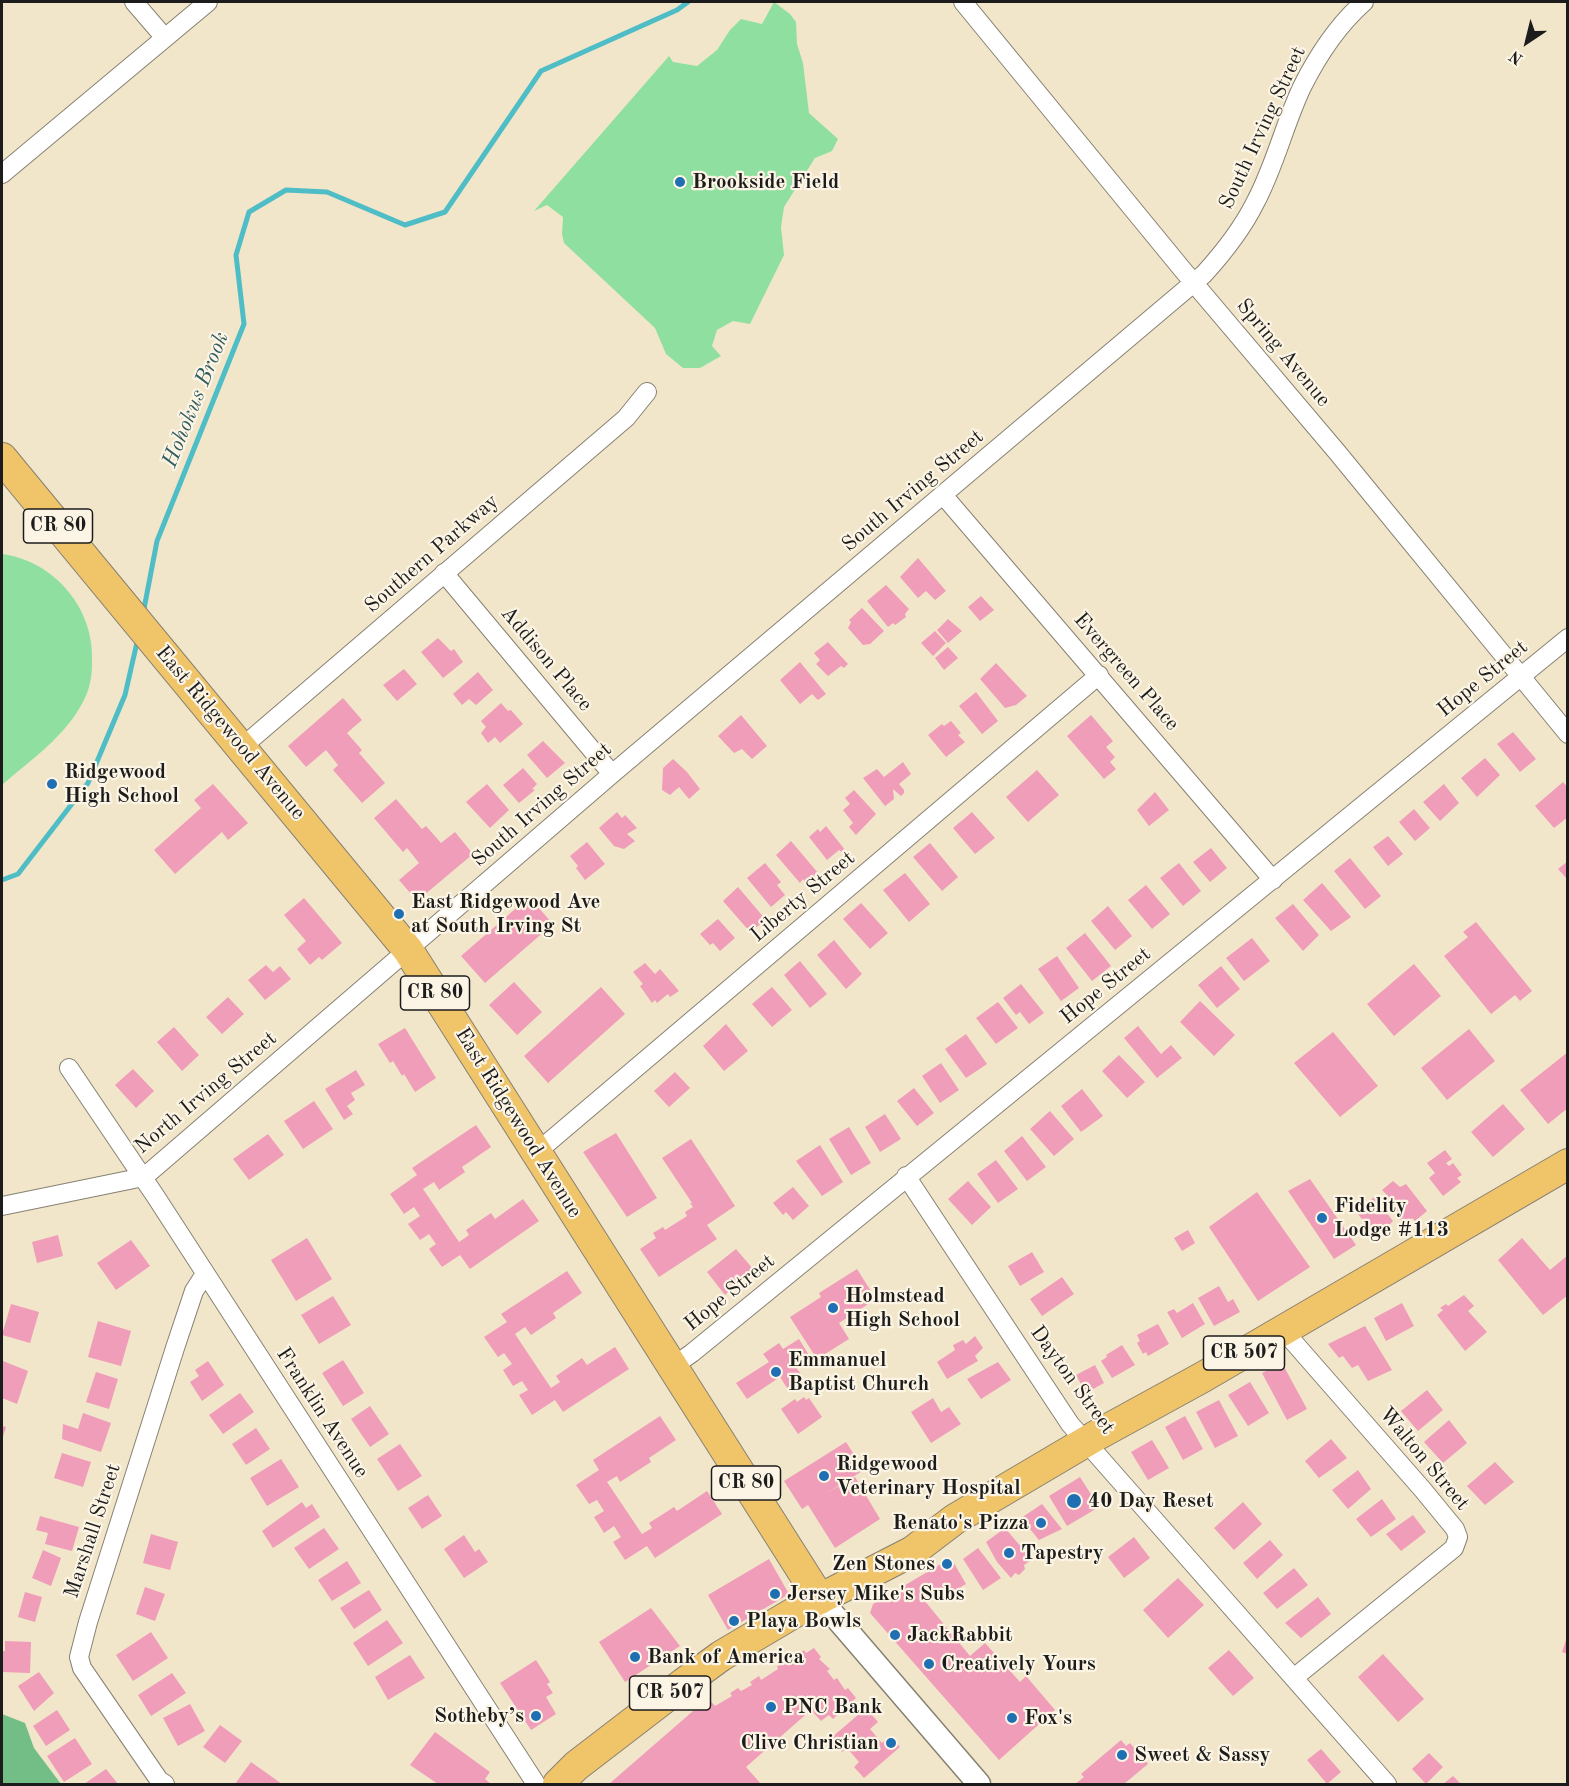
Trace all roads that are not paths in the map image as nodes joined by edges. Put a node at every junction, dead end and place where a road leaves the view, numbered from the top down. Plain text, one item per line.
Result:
1 (134, 2) edge
2 (208, 2) edge
3 (963, 2) edge
4 (1364, 2) edge
5 (165, 38) junction
6 (2, 174) edge
7 (1194, 282) junction
8 (647, 392) dead end
9 (2, 458) edge
10 (943, 495) junction
11 (444, 573) junction
12 (1568, 638) edge
13 (1099, 675) junction
14 (1522, 676) junction
15 (1568, 734) edge
16 (242, 747) junction
17 (612, 774) junction
18 (1273, 880) junction
19 (408, 950) junction
20 (69, 1068) dead end
21 (537, 1152) junction
22 (1568, 1164) edge
23 (906, 1176) junction
24 (142, 1177) junction
25 (2, 1206) edge
26 (205, 1274) junction
27 (1283, 1330) junction
28 (672, 1367) junction
29 (1086, 1442) junction
30 (820, 1599) junction
31 (1295, 1677) junction
32 (165, 1785) edge
33 (536, 1785) edge
34 (558, 1785) edge
35 (979, 1785) edge
36 (1388, 1785) edge

1 - 5 street
2 - 5 street
3 - 7 street, Spring Avenue
4 - 7 street, South Irving Street
5 - 6 street
7 - 10 street, South Irving Street
7 - 14 street, Spring Avenue
8 - 11 street, Southern Parkway
9 - 16 main road, East Ridgewood Avenue / CR 80
10 - 13 street, Evergreen Place
10 - 17 street, South Irving Street
11 - 16 street, Southern Parkway
11 - 17 street, Addison Place
12 - 14 street, Hope Street
13 - 18 street, Evergreen Place
13 - 21 street, Liberty Street
14 - 15 street, Spring Avenue
14 - 18 street, Hope Street
16 - 19 main road, East Ridgewood Avenue / CR 80
17 - 19 street, South Irving Street
18 - 23 street, Hope Street
19 - 21 main road, East Ridgewood Avenue / CR 80
19 - 24 street, North Irving Street
20 - 24 street, Franklin Avenue
21 - 28 main road, East Ridgewood Avenue / CR 80
22 - 27 main road, CR 507
23 - 28 street, Hope Street
23 - 29 street, Dayton Street
24 - 25 street, North Irving Street
24 - 26 street, Franklin Avenue
26 - 32 street, Marshall Street
26 - 33 street, Franklin Avenue
27 - 29 main road, CR 507
27 - 31 street, Walton Street
28 - 30 main road, East Ridgewood Avenue / CR 80
29 - 30 main road, CR 507
29 - 31 street, Dayton Street
30 - 34 main road, CR 507
30 - 35 street, East Ridgewood Avenue
31 - 36 street, Dayton Street

